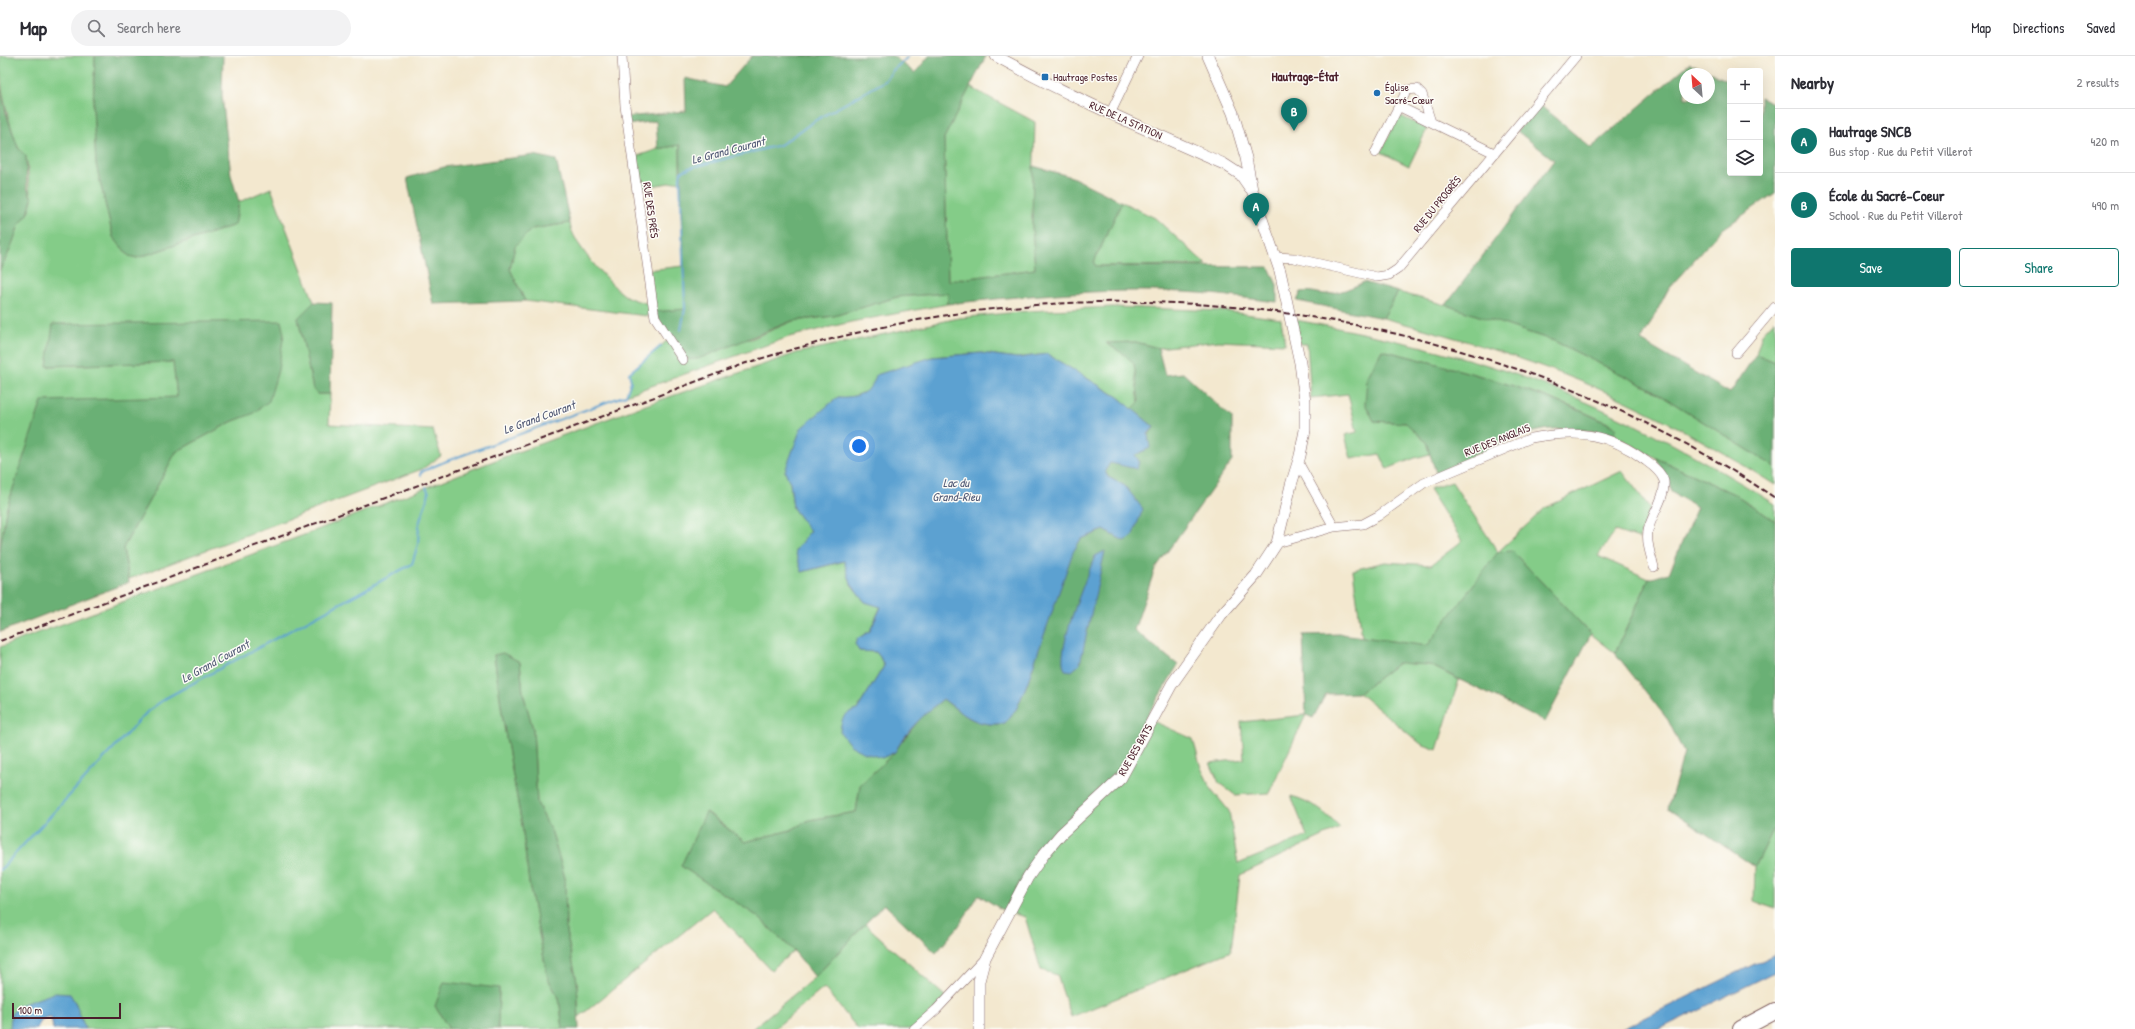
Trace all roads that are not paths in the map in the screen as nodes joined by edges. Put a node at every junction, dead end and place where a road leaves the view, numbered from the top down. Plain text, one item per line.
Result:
1 (622, 56) edge
2 (996, 56) edge
3 (1138, 56) edge
4 (1208, 56) edge
5 (1576, 56) edge
6 (1400, 107) junction
7 (1110, 114) junction
8 (1431, 122) junction
9 (1376, 153) dead end
10 (1494, 153) junction
11 (1252, 190) junction
12 (1275, 257) junction
13 (1775, 307) edge
14 (1736, 353) dead end
15 (683, 360) dead end
16 (1298, 462) junction
17 (1334, 527) junction
18 (1277, 543) junction
19 (1654, 567) dead end
20 (985, 958) junction
21 (1775, 1012) edge
22 (914, 1029) edge
23 (979, 1029) edge
24 (1741, 1029) edge

1 - 15 street, RUE DES PRÉS
2 - 7 street, RUE DE LA STATION
3 - 7 street
4 - 11 street
5 - 10 street, RUE DU PROGRÈS
6 - 8 street
6 - 8 street
6 - 9 street
7 - 11 street, RUE DE LA STATION
8 - 10 street
10 - 12 street, RUE DU PROGRÈS
11 - 12 street, RUE DES BATS
12 - 16 street, RUE DES BATS
13 - 14 street
16 - 17 street
16 - 18 street, RUE DES BATS
17 - 18 street, RUE DES ANGLAIS
17 - 19 street, RUE DES ANGLAIS
18 - 20 street, RUE DES BATS
20 - 22 street, RUE DES BATS
20 - 23 street
21 - 24 highway

